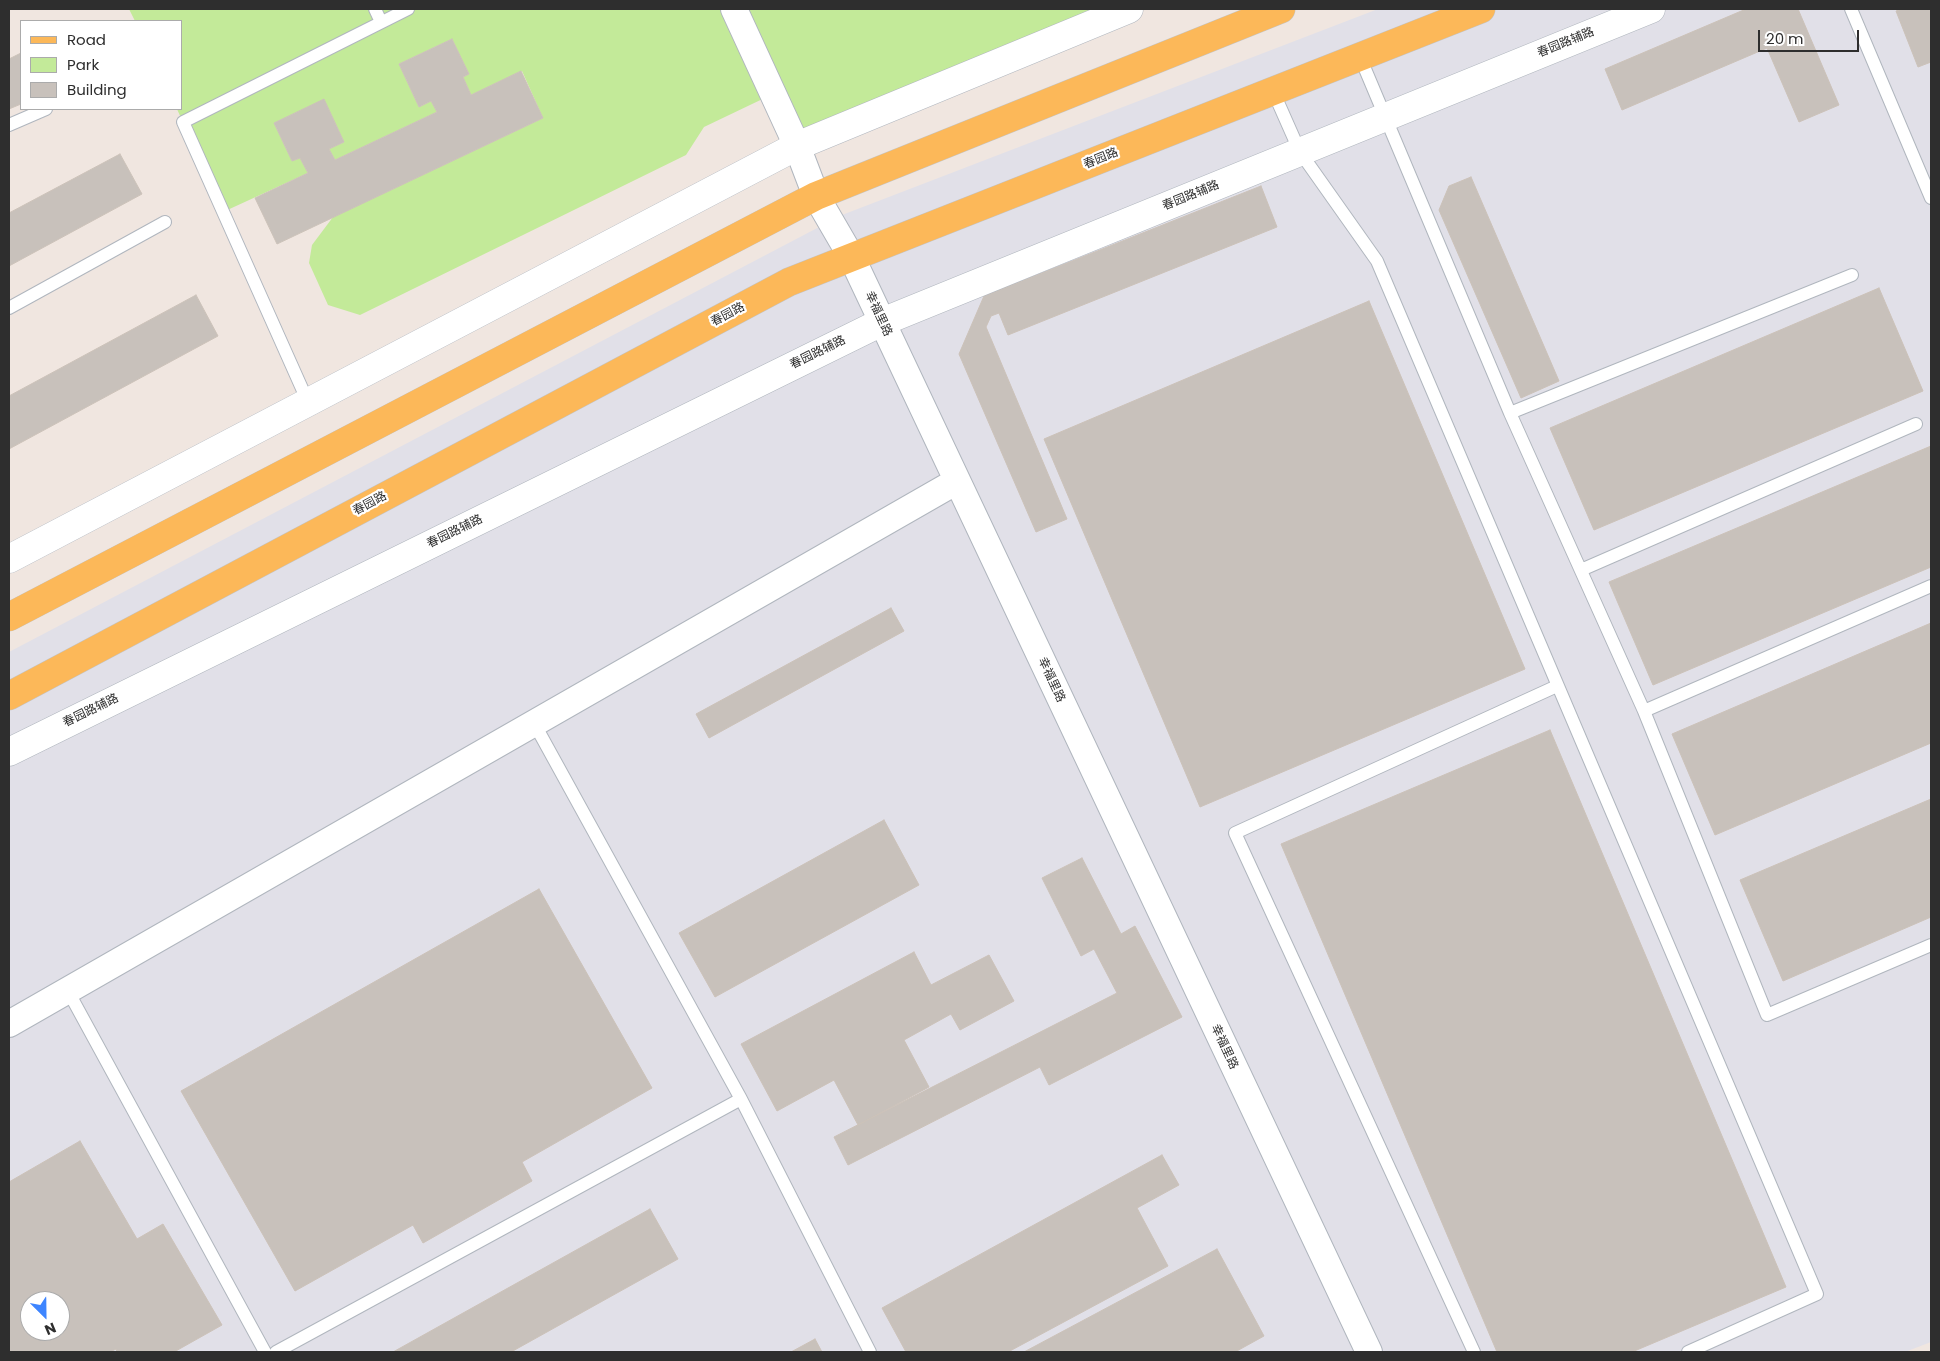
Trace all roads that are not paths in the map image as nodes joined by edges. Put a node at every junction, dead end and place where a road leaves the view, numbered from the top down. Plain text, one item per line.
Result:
1 (375, 9) edge
2 (408, 9) edge
3 (734, 9) edge
4 (1129, 9) edge
5 (1281, 9) edge
6 (1481, 9) edge
7 (1652, 9) edge
8 (1851, 9) edge
9 (381, 22) junction
10 (1360, 57) junction
11 (1273, 91) junction
12 (44, 110) edge
13 (1384, 117) junction
14 (9, 125) edge
15 (797, 146) junction
16 (1300, 152) junction
17 (816, 196) junction
18 (1931, 198) edge
19 (165, 222) dead end
20 (852, 258) junction
21 (1852, 275) dead end
22 (9, 308) edge
23 (882, 322) junction
24 (308, 402) junction
25 (1510, 413) junction
26 (1916, 424) dead end
27 (957, 481) junction
28 (9, 559) edge
29 (1581, 570) junction
30 (1931, 586) edge
31 (9, 618) edge
32 (1557, 686) junction
33 (9, 696) edge
34 (1644, 711) junction
35 (534, 724) junction
36 (9, 752) edge
37 (1931, 945) edge
38 (68, 991) junction
39 (9, 1024) edge
40 (741, 1099) junction
41 (265, 1352) edge
42 (276, 1352) edge
43 (870, 1352) edge
44 (1368, 1352) edge
45 (1474, 1352) edge
46 (1688, 1352) edge

1 - 9 lane
2 - 9 lane
3 - 15 street, 幸福里路
4 - 15 street
5 - 17 main road
6 - 10 main road, 春园路
7 - 13 street, 春园路辅路
8 - 18 lane
9 - 24 lane
10 - 11 main road, 春园路
10 - 13 lane
11 - 16 lane
11 - 20 main road, 春园路
12 - 14 lane
13 - 16 street, 春园路辅路
13 - 25 lane
15 - 17 street, 幸福里路
15 - 24 street
16 - 23 street, 春园路辅路
16 - 32 lane
17 - 20 street, 幸福里路
17 - 31 main road
19 - 22 lane
20 - 23 street, 幸福里路
20 - 33 main road, 春园路
21 - 25 lane
23 - 27 street, 幸福里路
23 - 36 street, 春园路辅路
24 - 28 street
25 - 29 lane
26 - 29 lane
27 - 35 street
27 - 44 street, 幸福里路
29 - 34 lane
30 - 34 lane
32 - 45 lane
32 - 46 lane
34 - 37 lane
35 - 38 street
35 - 40 lane
38 - 39 street
38 - 41 lane
40 - 42 lane
40 - 43 lane

